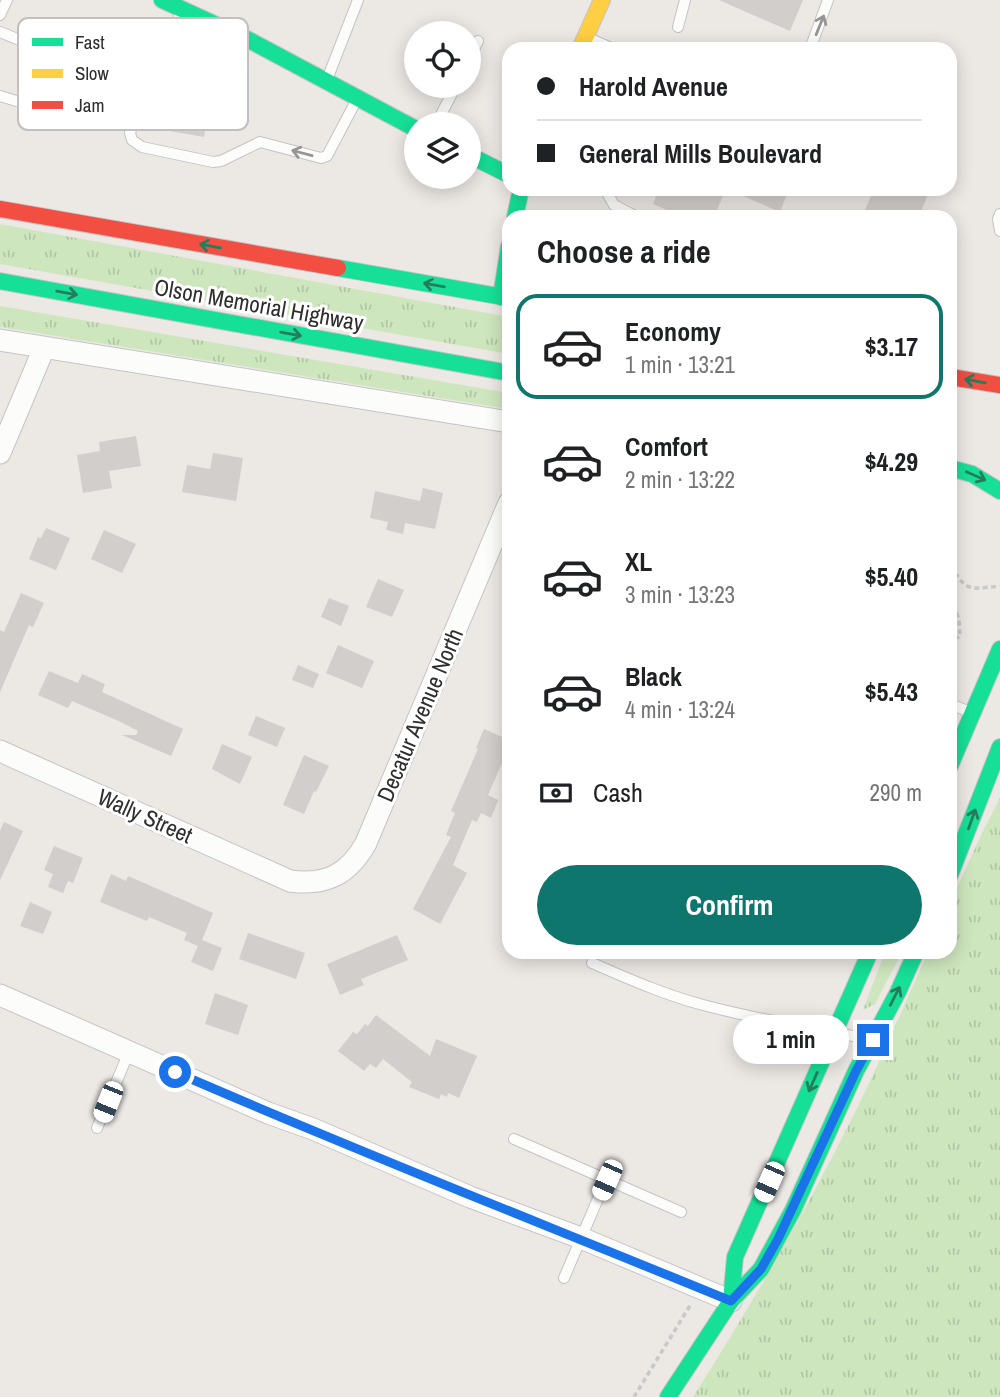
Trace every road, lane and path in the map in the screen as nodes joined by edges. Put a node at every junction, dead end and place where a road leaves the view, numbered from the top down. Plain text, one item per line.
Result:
1 (7, 0) edge
2 (162, 0) edge
3 (358, 0) edge
4 (601, 0) edge
5 (828, 0) edge
6 (687, 1) edge
7 (181, 8) junction
8 (0, 15) edge
9 (179, 18) edge
10 (201, 18) edge
11 (677, 27) dead end
12 (0, 32) edge
13 (18, 39) edge
14 (248, 41) edge
15 (583, 42) edge
16 (813, 42) edge
17 (327, 80) junction
18 (0, 96) edge
19 (358, 97) junction
20 (18, 101) edge
21 (404, 122) edge
22 (131, 130) edge
23 (481, 161) edge
24 (502, 171) edge
25 (609, 196) edge
26 (0, 209) edge
27 (624, 210) edge
28 (1000, 214) edge
29 (1000, 231) edge
30 (0, 281) edge
31 (502, 297) edge
32 (0, 340) edge
33 (44, 348) junction
34 (502, 372) edge
35 (957, 378) edge
36 (1000, 385) edge
37 (502, 421) edge
38 (0, 453) edge
39 (957, 470) edge
40 (1000, 491) edge
41 (502, 519) edge
42 (957, 578) edge
43 (1000, 586) edge
44 (957, 614) edge
45 (957, 637) edge
46 (1000, 649) edge
47 (957, 707) edge
48 (972, 713) junction
49 (1000, 747) edge
50 (957, 749) edge
51 (0, 751) edge
52 (957, 857) edge
53 (290, 881) joint
54 (867, 959) edge
55 (913, 959) edge
56 (592, 963) dead end
57 (0, 995) edge
58 (835, 1033) junction
59 (873, 1040) junction
60 (129, 1052) junction
61 (97, 1128) dead end
62 (514, 1139) dead end
63 (607, 1180) junction
64 (681, 1212) dead end
65 (581, 1238) junction
66 (564, 1278) dead end
67 (731, 1301) junction
68 (668, 1397) edge

1 - 8 lane
2 - 7 main road
3 - 17 lane
4 - 15 main road
16 -> 5 lane
6 - 11 lane
9 -> 7 lane
7 - 10 main road
12 - 13 lane
14 - 17 main road
17 - 19 main road
18 - 20 lane
19 - 21 main road
19 -> 22 lane
23 - 24 main road
25 - 27 lane
31 -> 26 main road
28 - 29 lane
30 -> 34 main road, Olson Memorial Highway
32 - 33 street
33 - 37 street
33 - 38 street
36 -> 35 main road
39 -> 40 main road
41 - 53 street, Decatur Avenue North
42 - 43 path
44 - 45 path
46 - 48 main road
47 - 48 lane
48 - 50 main road
52 -> 49 main road
51 - 53 street, Wally Street
54 - 58 main road
59 -> 55 main road
56 - 58 lane
57 - 60 street
58 - 59 lane
58 -> 67 main road
59 - 67 main road
60 - 61 lane
60 - 65 street
62 - 63 lane
63 - 64 lane
63 - 65 lane
65 - 66 lane
65 - 67 street
67 - 68 main road

